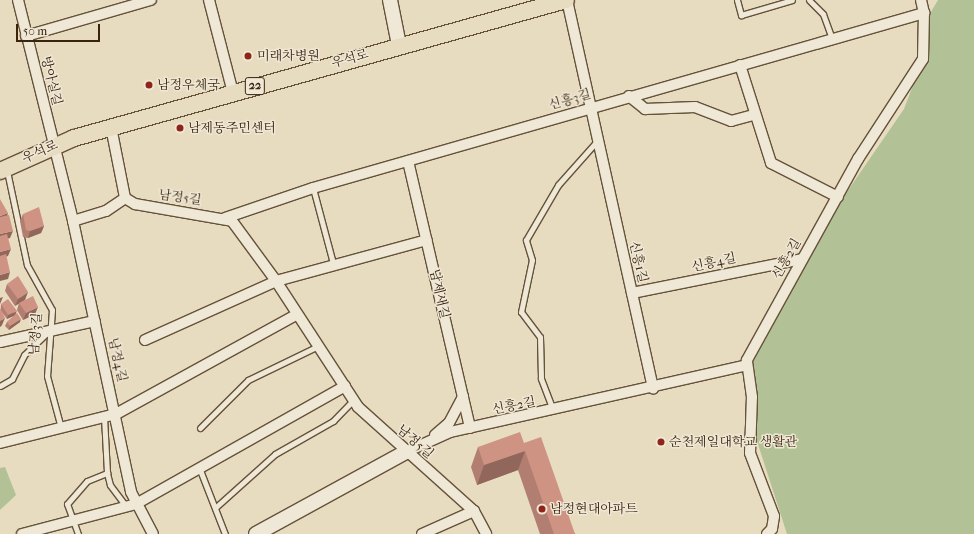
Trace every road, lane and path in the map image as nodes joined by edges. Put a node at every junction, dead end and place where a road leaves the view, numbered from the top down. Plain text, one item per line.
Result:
1 (18, 0) edge
2 (151, 0) edge
3 (209, 0) edge
4 (390, 0) edge
5 (567, 0) edge
6 (737, 0) edge
7 (792, 0) edge
8 (810, 0) edge
9 (921, 0) edge
10 (924, 13) junction
11 (26, 36) junction
12 (832, 39) junction
13 (399, 45) junction
14 (740, 65) junction
15 (232, 93) junction
16 (629, 96) junction
17 (589, 108) junction
18 (754, 114) junction
19 (111, 127) junction
20 (597, 140) junction
21 (53, 145) junction
22 (408, 161) junction
23 (3, 170) edge
24 (313, 188) junction
25 (838, 197) junction
26 (125, 198) junction
27 (225, 218) junction
28 (73, 221) junction
29 (427, 240) junction
30 (802, 259) junction
31 (333, 263) junction
32 (276, 281) junction
33 (632, 294) junction
34 (296, 315) junction
35 (95, 321) junction
36 (49, 331) junction
37 (145, 340) dead end
38 (0, 342) edge
39 (318, 346) junction
40 (747, 365) junction
41 (0, 386) edge
42 (345, 386) junction
43 (653, 388) junction
44 (463, 397) junction
45 (353, 400) junction
46 (554, 411) junction
47 (116, 414) junction
48 (104, 417) junction
49 (61, 428) junction
50 (200, 428) dead end
51 (470, 428) junction
52 (430, 439) junction
53 (0, 443) edge
54 (406, 452) junction
55 (200, 470) junction
56 (107, 473) junction
57 (131, 506) junction
58 (216, 507) junction
59 (474, 511) junction
60 (76, 520) junction
61 (22, 534) edge
62 (78, 534) edge
63 (153, 534) edge
64 (225, 534) edge
65 (256, 534) edge
66 (422, 534) edge
67 (486, 534) edge
68 (767, 534) edge

1 - 11 street, 방아실길
2 - 11 street
3 - 15 street
4 - 13 street
5 - 13 main road, 우석로 / 22
5 - 17 street, 신흥1길
6 - 7 lane
8 - 12 lane
9 - 10 street
10 - 12 street, 신흥3길
10 - 25 street, 신흥2길
11 - 21 street, 방아실길
12 - 14 street, 신흥3길
13 - 15 main road, 우석로 / 22
14 - 16 street, 신흥3길
14 - 18 street
15 - 19 main road, 우석로 / 22
16 - 17 street, 신흥3길
16 - 18 street
17 - 20 street, 신흥1길
17 - 22 street, 신흥3길
18 - 25 street
19 - 21 main road, 우석로 / 22
19 - 26 street
20 - 33 street, 신흥1길
20 - 46 lane
21 - 23 main road, 우석로 / 22
21 - 28 street, 남정4길
22 - 24 street
22 - 29 street, 남제새길
23 - 36 lane, 남정3길
24 - 27 street
24 - 31 lane
25 - 30 street, 신흥2길
26 - 27 street, 남정5길
26 - 28 street
27 - 32 street, 남정5길
28 - 35 street, 남정4길
29 - 31 street
29 - 44 street, 남제새길
30 - 33 street, 신흥4길
30 - 40 street, 신흥2길
31 - 32 street
32 - 34 street, 남정5길
32 - 37 street
33 - 43 street, 신흥1길
34 - 39 street, 남정5길
34 - 47 street
35 - 36 street
35 - 47 street, 남정4길
36 - 38 street
36 - 41 lane
36 - 49 lane, 남정3길
39 - 42 street, 남정5길
39 - 50 lane
40 - 43 street, 신흥2길
40 - 68 street
42 - 45 street, 남정5길
42 - 55 street
43 - 46 street, 신흥2길
44 - 51 street, 남제새길
44 - 52 street
45 - 54 street, 남정5길
45 - 58 lane
46 - 51 street, 신흥2길
47 - 48 street
47 - 57 street, 남정4길
48 - 49 street
48 - 56 lane
49 - 53 street
51 - 52 street, 신흥2길
52 - 54 street, 신흥2길
54 - 59 street, 남정5길
54 - 65 street
55 - 57 street
55 - 58 lane
56 - 57 lane
56 - 60 lane
57 - 60 street
57 - 63 street, 남정4길
58 - 64 lane
59 - 66 street
59 - 67 street, 남정5길
60 - 61 street
60 - 62 lane

